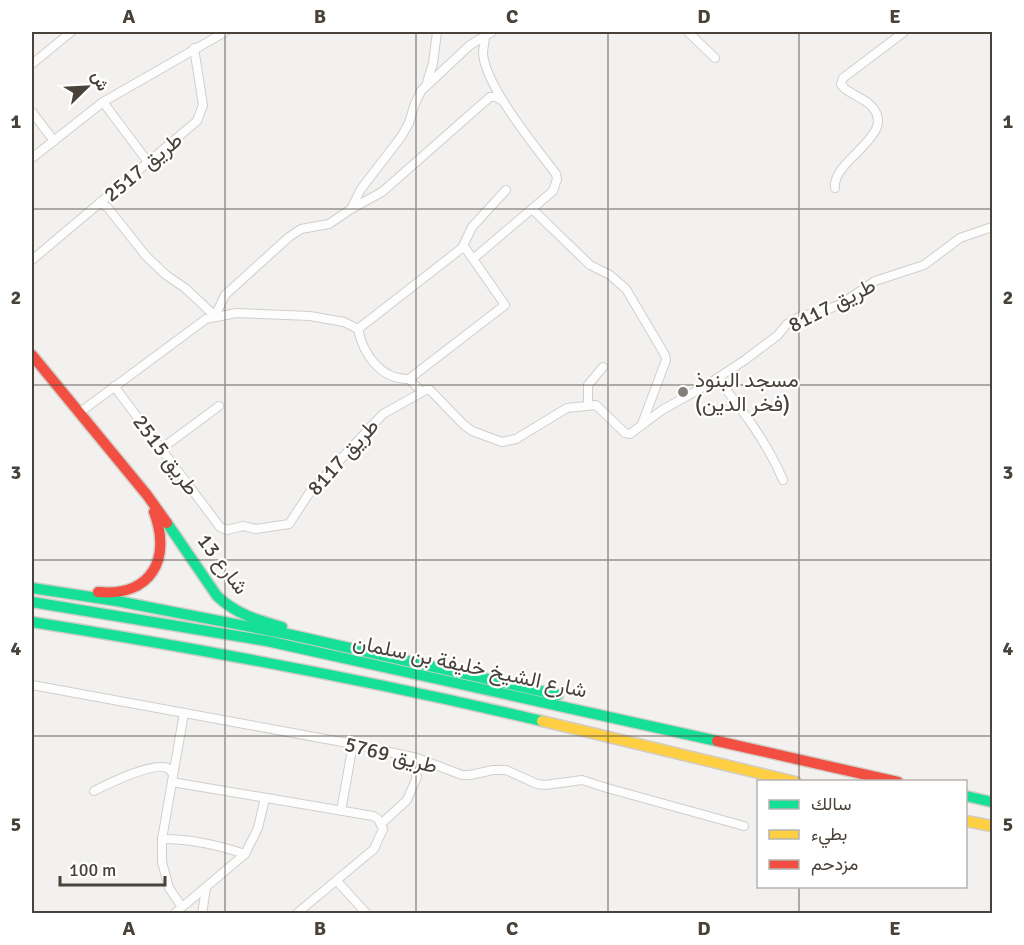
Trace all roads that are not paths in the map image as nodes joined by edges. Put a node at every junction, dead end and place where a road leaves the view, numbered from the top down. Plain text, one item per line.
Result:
1 (71, 32) edge
2 (225, 32) edge
3 (437, 32) edge
4 (688, 32) edge
5 (904, 32) edge
6 (489, 33) edge
7 (194, 48) junction
8 (715, 58) dead end
9 (32, 64) edge
10 (426, 87) junction
11 (503, 101) junction
12 (103, 102) junction
13 (32, 112) edge
14 (54, 141) junction
15 (32, 158) edge
16 (148, 162) junction
17 (835, 188) dead end
18 (506, 190) dead end
19 (100, 202) junction
20 (351, 209) junction
21 (532, 209) junction
22 (993, 228) edge
23 (462, 248) junction
24 (473, 259) junction
25 (32, 260) edge
26 (215, 316) junction
27 (358, 329) junction
28 (32, 355) edge
29 (603, 367) dead end
30 (717, 378) junction
31 (409, 379) junction
32 (114, 386) junction
33 (422, 392) junction
34 (588, 405) junction
35 (219, 406) dead end
36 (79, 413) junction
37 (641, 426) junction
38 (161, 449) junction
39 (783, 480) dead end
40 (147, 495) junction
41 (217, 524) joint
42 (32, 588) edge
43 (50, 590) junction
44 (32, 602) edge
45 (32, 622) edge
46 (321, 639) junction
47 (32, 685) edge
48 (184, 713) junction
49 (684, 733) junction
50 (353, 744) junction
51 (401, 754) junction
52 (173, 778) junction
53 (788, 780) edge
54 (889, 780) edge
55 (94, 791) dead end
56 (967, 796) edge
57 (265, 798) junction
58 (993, 802) edge
59 (341, 811) junction
60 (967, 821) edge
61 (381, 824) junction
62 (744, 826) dead end
63 (993, 826) edge
64 (162, 839) junction
65 (245, 854) junction
66 (337, 881) junction
67 (206, 888) junction
68 (182, 907) junction
69 (174, 914) edge
70 (202, 914) edge
71 (296, 914) edge
72 (367, 914) edge

1 - 9 street
2 - 7 street
3 - 10 street
4 - 8 street
5 - 17 street
6 - 10 street
6 - 11 street
7 - 12 street
7 - 16 street, طريق 2517
10 - 20 street
11 - 20 street
11 - 21 street
12 - 14 street
12 - 16 street
13 - 14 street
14 - 15 street
16 - 19 street, طريق 2517
18 - 23 street
19 - 25 street, طريق 2517
19 - 26 street
20 - 26 street
21 - 24 street
21 - 37 street
22 - 30 street, طريق 8117
23 - 24 street
23 - 27 street
24 - 31 street
26 - 27 street
26 - 32 street
27 - 31 street
28 - 36 main road, شارع 13
29 - 34 street
30 - 37 street, طريق 8117
30 - 39 street
31 - 33 street
32 - 36 street
32 - 38 street, طريق 2515
33 - 34 street
33 - 41 street, طريق 8117
34 - 37 street
35 - 38 street
36 - 40 main road, شارع 13
38 - 41 street, طريق 2515
40 - 43 main road, شارع 13
40 - 46 main road, شارع 13
42 - 43 main road
43 - 46 main road
44 - 49 main road, شارع الشيخ خليفة بن سلمان
45 - 53 main road, شارع الشيخ خليفة بن سلمان
46 - 49 main road
47 - 48 street, طريق 5769
48 - 50 street, طريق 5769
48 - 52 street
49 - 54 main road, شارع الشيخ خليفة بن سلمان
50 - 51 street, طريق 5769
50 - 59 street
51 - 61 street
51 - 62 street, طريق 5769
52 - 55 street
52 - 57 street
52 - 64 street
56 - 58 main road
57 - 59 street
57 - 65 street
59 - 61 street
60 - 63 main road
61 - 66 street
64 - 65 street
64 - 68 street
65 - 67 street
66 - 71 street
66 - 72 street
67 - 68 street
67 - 70 street
68 - 69 street

